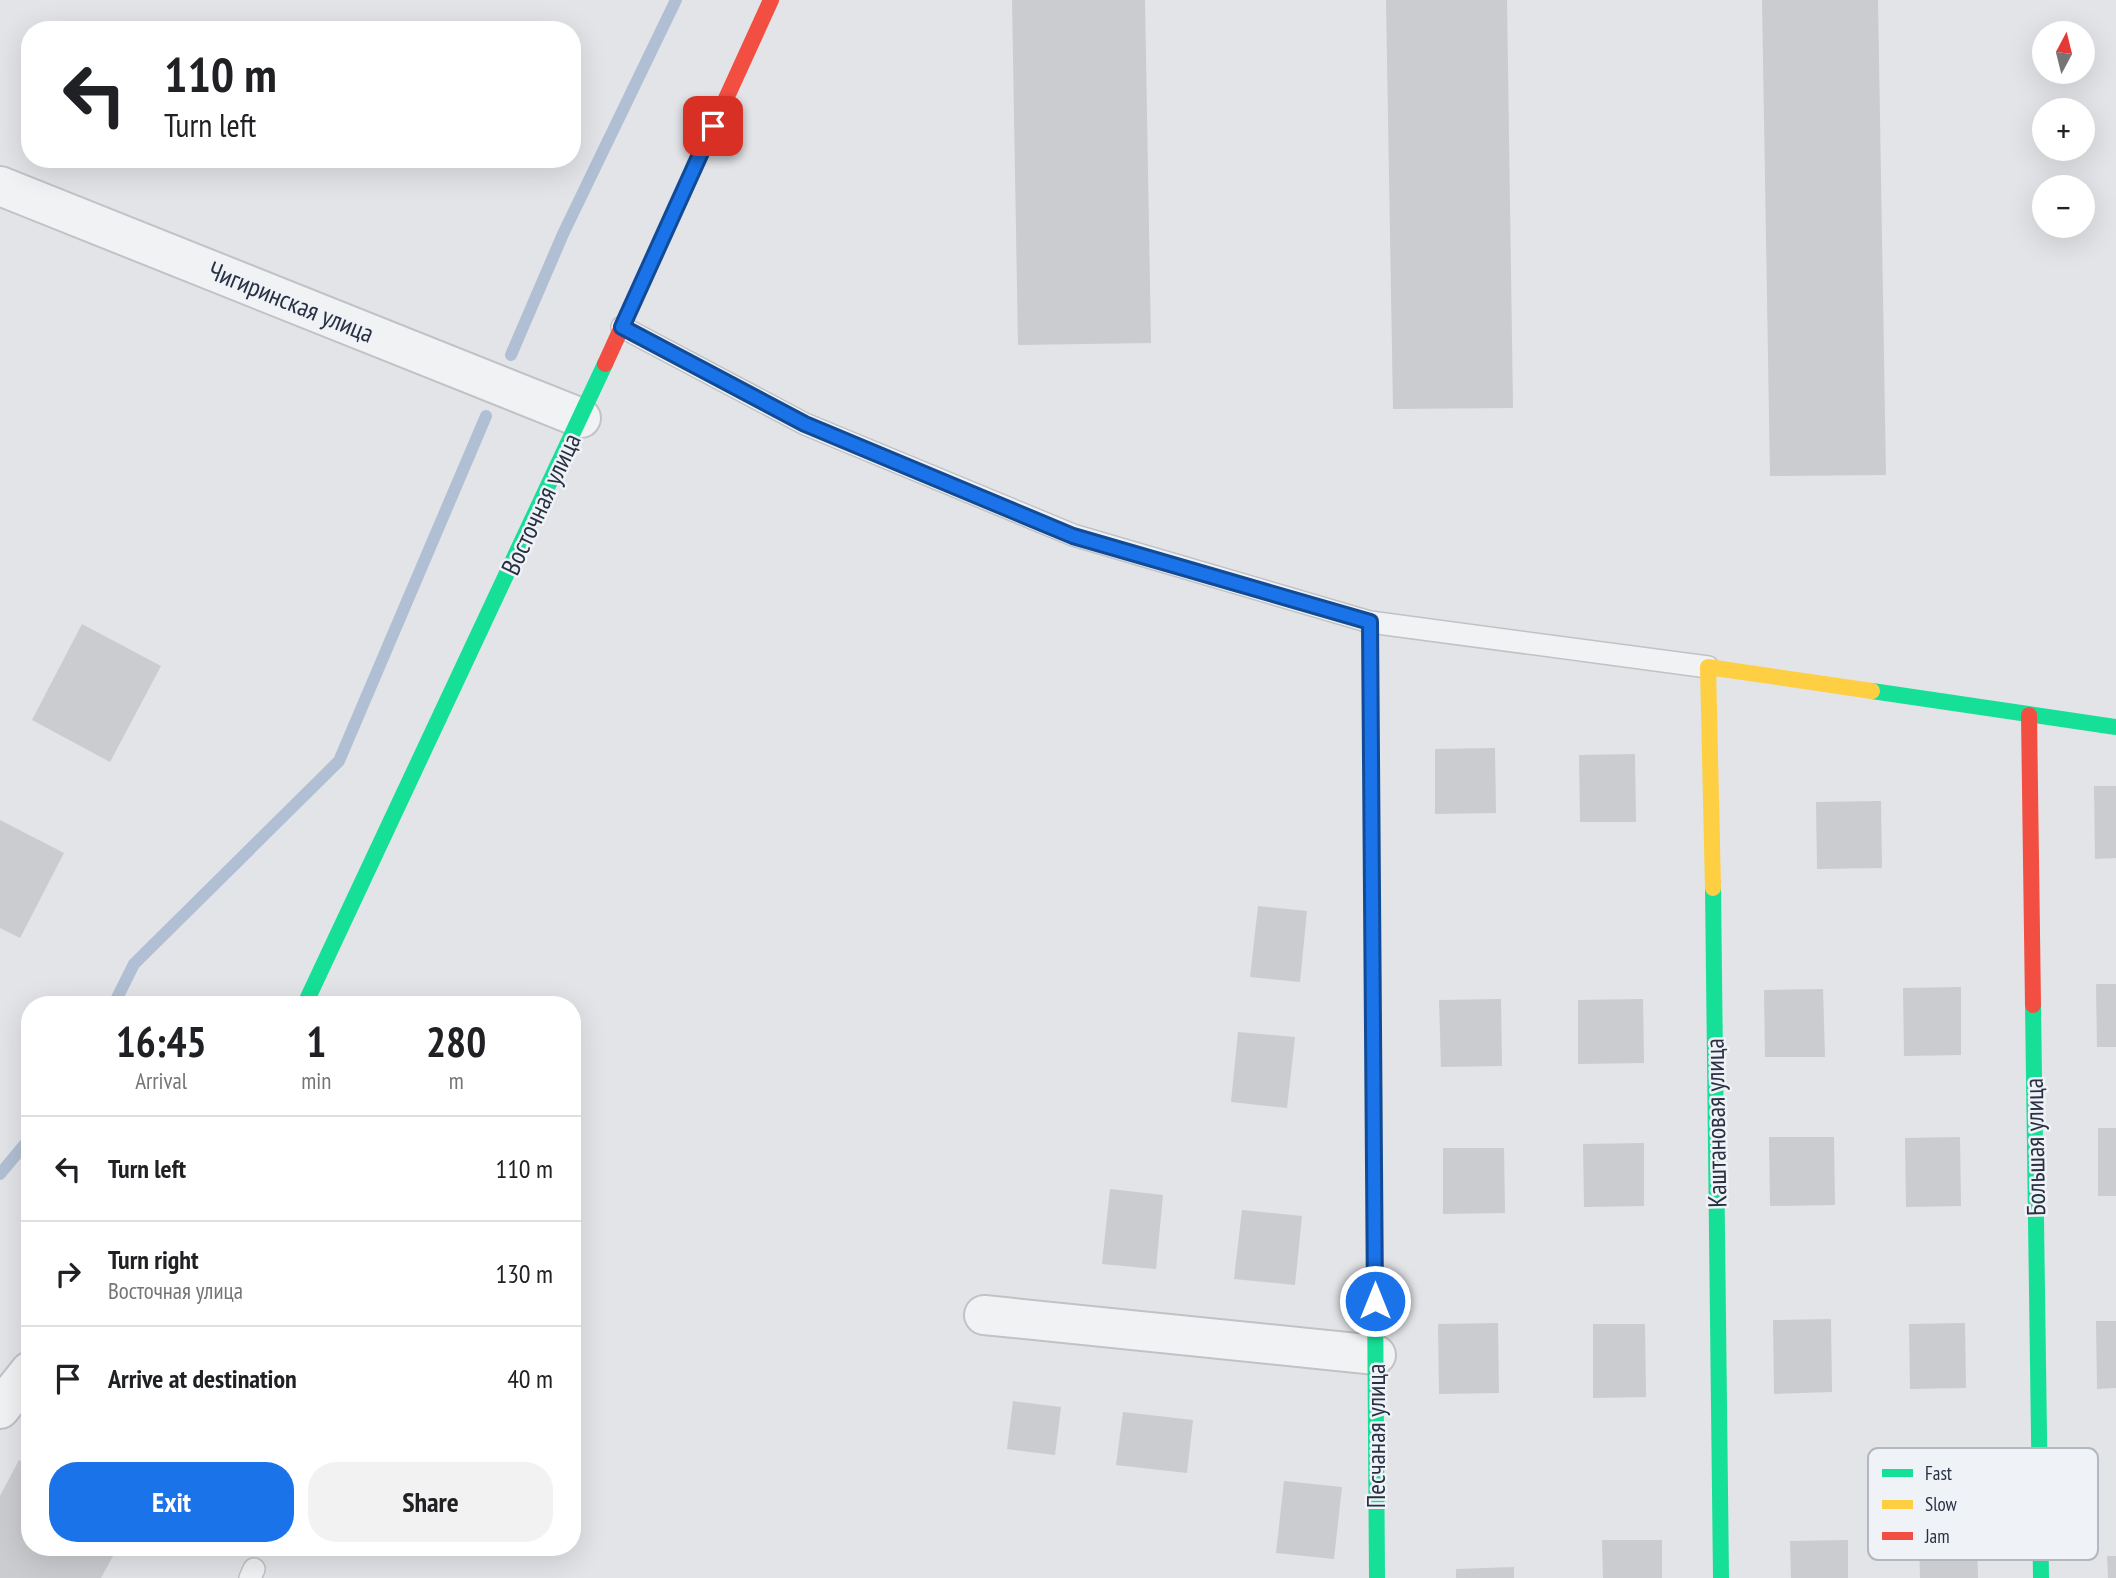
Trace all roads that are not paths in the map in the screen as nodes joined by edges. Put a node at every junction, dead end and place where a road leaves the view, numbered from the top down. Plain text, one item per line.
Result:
1 (771, 0) edge
2 (0, 186) edge
3 (622, 327) junction
4 (581, 418) junction
5 (1370, 622) junction
6 (1708, 667) junction
7 (2029, 715) junction
8 (2116, 727) edge
9 (309, 996) edge
10 (984, 1315) dead end
11 (1376, 1355) junction
12 (21, 1382) edge
13 (0, 1409) edge
14 (2039, 1448) edge
15 (2041, 1560) edge
16 (1377, 1578) edge
17 (1721, 1578) edge
18 (2041, 1578) edge

1 - 3 street, Восточная улица
2 - 4 street, Чигиринская улица
3 - 4 street, Восточная улица
3 - 5 lane
4 - 9 street, Восточная улица
5 - 6 lane
5 - 11 street, Песчаная улица
6 - 7 street
6 - 17 street, Каштановая улица
7 - 8 street
7 - 14 street, Большая улица
10 - 11 street
11 - 16 street, Песчаная улица
12 - 13 street
15 - 18 street, Большая улица

